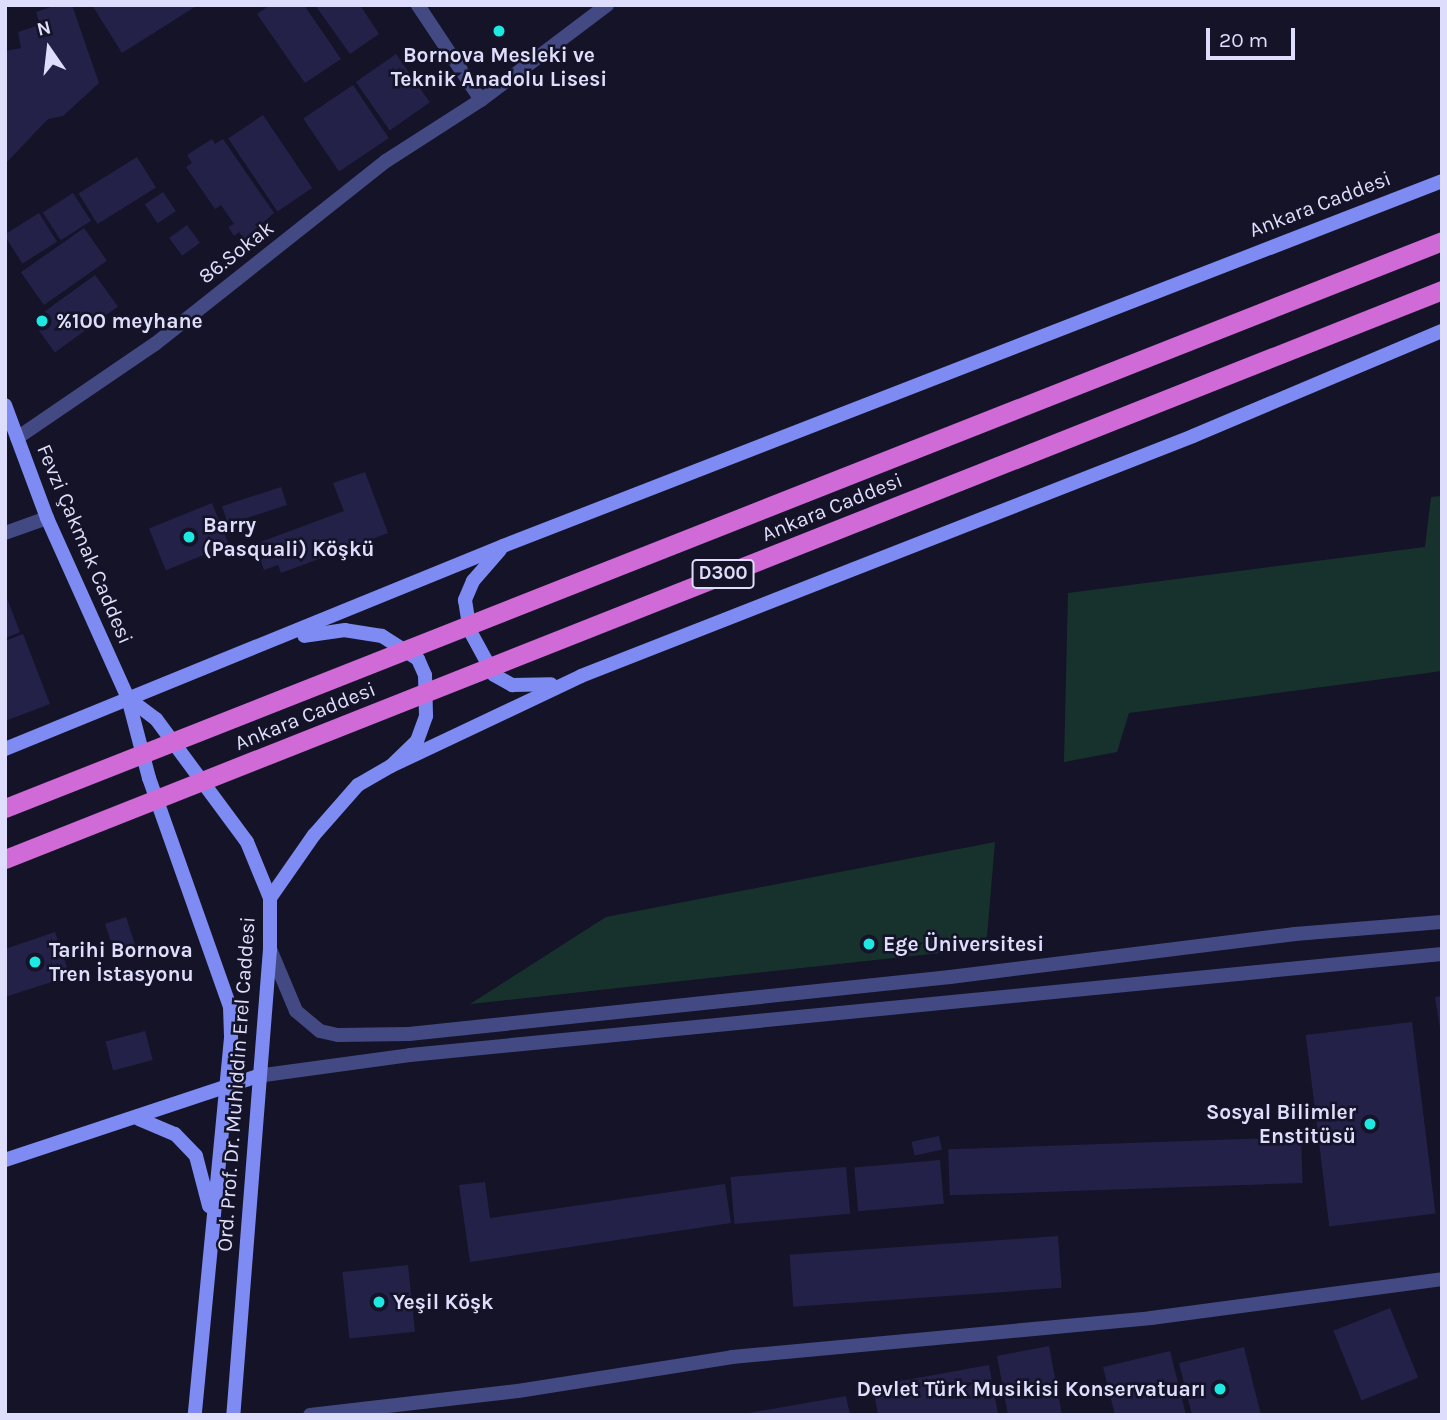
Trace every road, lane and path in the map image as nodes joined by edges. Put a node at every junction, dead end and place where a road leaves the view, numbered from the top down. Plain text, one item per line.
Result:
1 (418, 5) edge
2 (607, 5) edge
3 (481, 100) junction
4 (1442, 181) edge
5 (1442, 241) edge
6 (1442, 290) edge
7 (1442, 331) edge
8 (5, 405) edge
9 (17, 438) junction
10 (47, 518) junction
11 (5, 533) edge
12 (503, 546) junction
13 (282, 639) junction
14 (581, 676) junction
15 (128, 698) junction
16 (5, 749) edge
17 (391, 766) junction
18 (5, 808) edge
19 (5, 859) edge
20 (270, 898) junction
21 (1442, 922) edge
22 (270, 949) junction
23 (1442, 954) edge
24 (257, 1076) junction
25 (224, 1084) junction
26 (139, 1119) junction
27 (5, 1160) edge
28 (211, 1215) junction
29 (1442, 1279) edge
30 (195, 1415) edge
31 (233, 1415) edge
32 (310, 1415) edge

1 - 3 street
2 - 3 street, 86.Sokak
3 - 9 street, 86.Sokak
4 - 12 main road, Ankara Caddesi
5 - 18 highway, Ankara Caddesi / D300, bridge
6 - 19 highway, Ankara Caddesi / D300, bridge
7 - 14 main road
8 - 9 main road, Fevzi Çakmak Caddesi
9 - 10 main road, Fevzi Çakmak Caddesi
10 - 11 street
10 - 15 main road, Fevzi Çakmak Caddesi
12 - 13 main road, Ankara Caddesi
12 - 14 main road
13 - 15 main road, Ankara Caddesi
13 - 17 main road
14 - 17 main road
15 - 16 main road, Ankara Caddesi
15 - 20 main road, Ord. Prof. Dr. Muhiddin Erel Caddesi
15 - 25 main road, Ord. Prof. Dr. Muhiddin Erel Caddesi
17 - 20 main road
20 - 22 main road, Ord. Prof. Dr. Muhiddin Erel Caddesi
21 - 22 street
22 - 24 main road, Ord. Prof. Dr. Muhiddin Erel Caddesi
23 - 24 street
24 - 25 main road
24 - 31 main road, Ord. Prof. Dr. Muhiddin Erel Caddesi
25 - 26 main road
25 - 28 main road, Ord. Prof. Dr. Muhiddin Erel Caddesi
26 - 27 main road
26 - 28 main road
28 - 30 main road, Ord. Prof. Dr. Muhiddin Erel Caddesi
29 - 32 street

